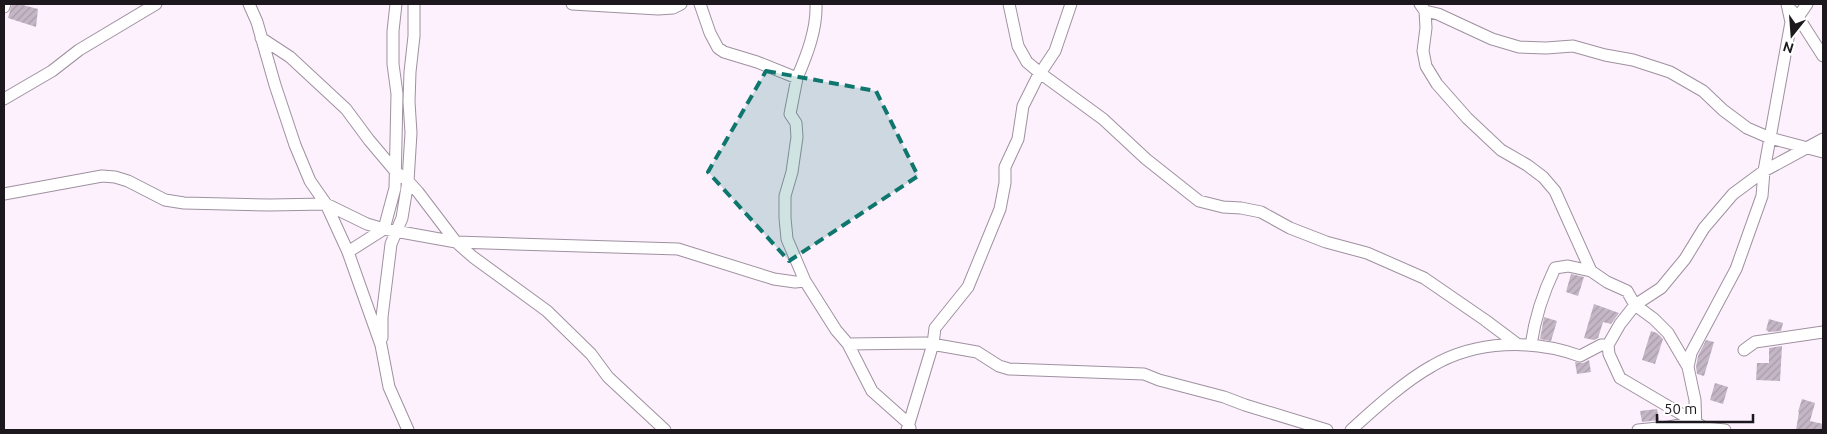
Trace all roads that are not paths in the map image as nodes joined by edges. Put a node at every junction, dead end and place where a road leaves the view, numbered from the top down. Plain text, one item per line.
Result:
1 (156, 4) edge
2 (249, 4) edge
3 (396, 4) edge
4 (414, 4) edge
5 (572, 4) edge
6 (681, 4) edge
7 (700, 4) edge
8 (816, 4) edge
9 (1009, 4) edge
10 (1071, 4) edge
11 (1807, 4) edge
12 (1787, 5) edge
13 (1423, 7) edge
14 (1798, 17) junction
15 (261, 38) junction
16 (1823, 56) edge
17 (1040, 73) junction
18 (797, 78) junction
19 (4, 99) edge
20 (1770, 138) junction
21 (1823, 139) edge
22 (1807, 148) junction
23 (1823, 152) edge
24 (1764, 171) junction
25 (396, 172) junction
26 (408, 181) junction
27 (4, 194) edge
28 (326, 204) junction
29 (384, 229) junction
30 (396, 231) junction
31 (456, 242) junction
32 (348, 252) junction
33 (1591, 271) junction
34 (805, 281) junction
35 (1635, 305) junction
36 (1823, 332) edge
37 (848, 344) junction
38 (933, 344) junction
39 (1517, 344) junction
40 (381, 345) junction
41 (1531, 345) junction
42 (1608, 345) junction
43 (1744, 350) dead end
44 (1688, 367) junction
45 (1695, 426) edge
46 (909, 428) edge
47 (408, 430) edge
48 (665, 430) edge
49 (1327, 430) edge
50 (1351, 430) edge
51 (1638, 430) edge
52 (1725, 430) edge

1 - 19 street
2 - 15 street
3 - 25 street
4 - 26 street
5 - 6 street
7 - 18 street
8 - 18 street
9 - 17 street
10 - 17 street
11 - 14 street
12 - 14 street
12 - 20 street
13 - 20 street
13 - 33 street
14 - 16 street
15 - 25 street
15 - 28 street
17 - 38 street
17 - 39 street
18 - 34 street
20 - 22 street
20 - 24 street
21 - 22 street
22 - 23 street
22 - 24 street
24 - 35 street
24 - 44 street
25 - 26 street
25 - 29 street
26 - 30 street
26 - 31 street
27 - 28 street
28 - 29 street
28 - 32 street
29 - 30 street
29 - 32 street
30 - 31 street
30 - 40 street
31 - 34 street
31 - 48 street
32 - 40 street
33 - 35 street
33 - 41 street
34 - 37 street
35 - 42 street
35 - 44 street
36 - 43 street
37 - 38 street
37 - 46 street
38 - 46 street
38 - 49 street
39 - 41 street
39 - 50 street
40 - 47 street
41 - 42 street
42 - 45 street
44 - 45 street
45 - 51 street
45 - 52 street

